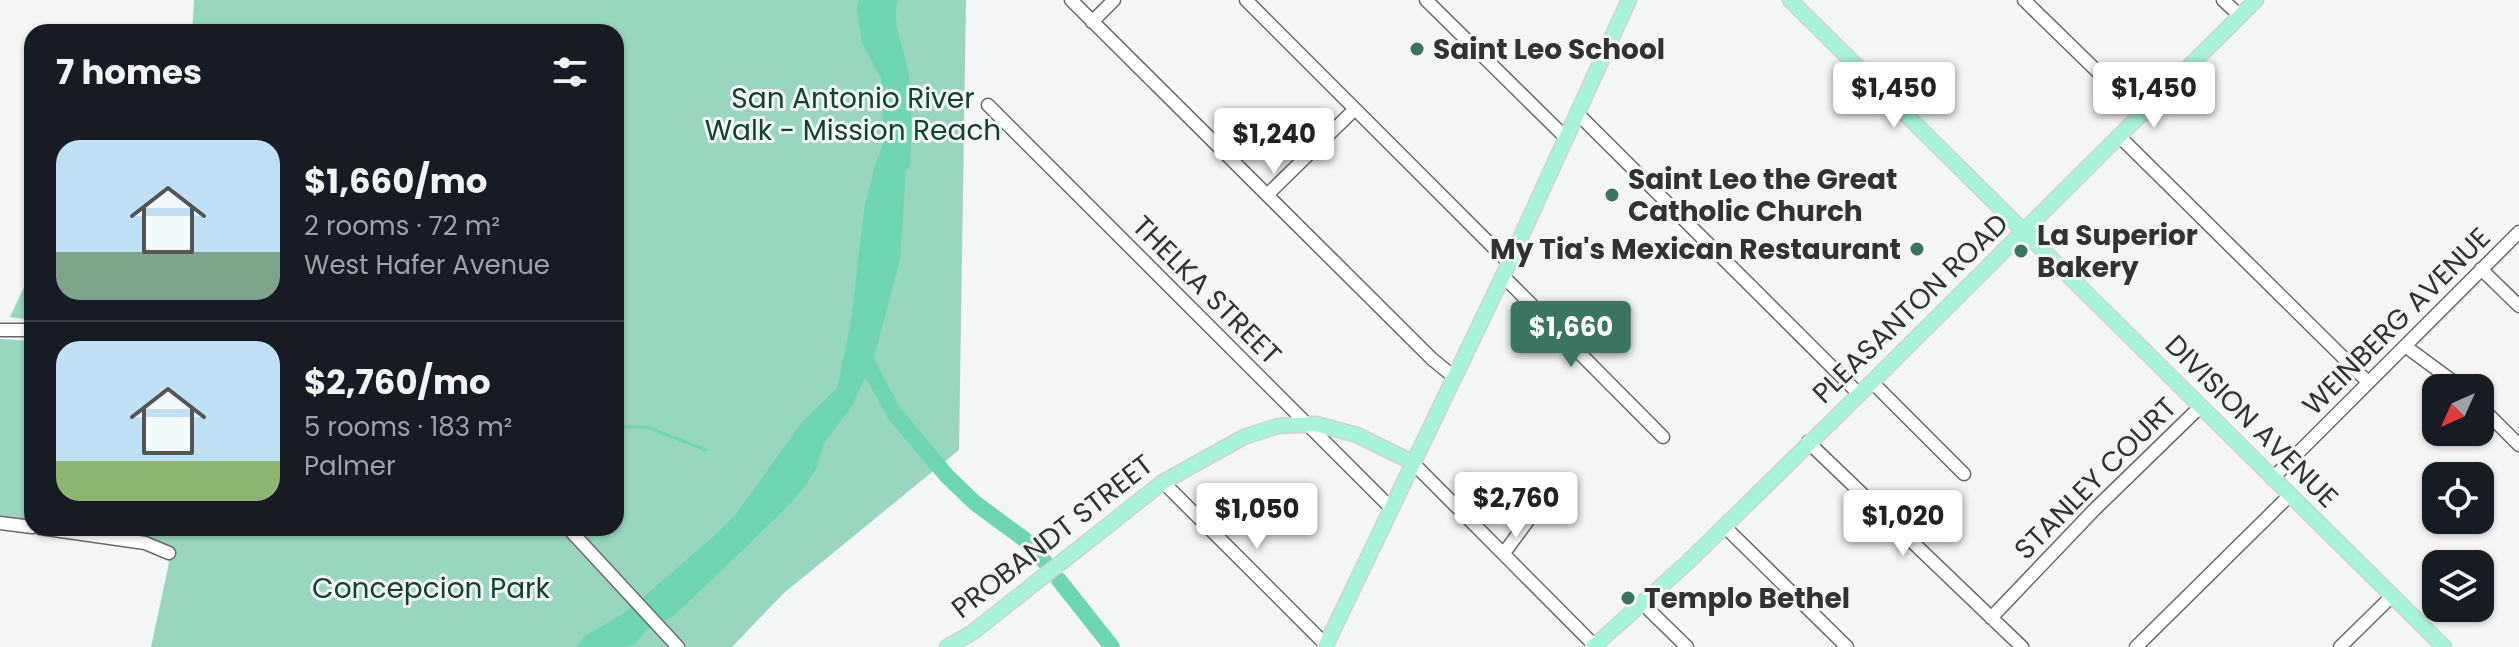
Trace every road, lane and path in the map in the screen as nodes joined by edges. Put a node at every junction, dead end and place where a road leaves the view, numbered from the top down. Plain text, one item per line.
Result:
1 (1071, 0) edge
2 (1114, 0) edge
3 (1246, 0) edge
4 (1426, 0) edge
5 (1629, 0) edge
6 (1790, 0) edge
7 (2024, 0) edge
8 (2223, 0) edge
9 (2256, 0) edge
10 (2240, 16) junction
11 (1092, 22) junction
12 (988, 105) dead end
13 (1355, 109) junction
14 (1578, 114) junction
15 (2142, 115) junction
16 (2120, 137) junction
17 (1566, 138) junction
18 (1267, 195) junction
19 (2024, 232) junction
20 (2519, 232) edge
21 (1506, 269) junction
22 (2481, 269) junction
23 (2519, 306) edge
24 (0, 330) edge
25 (24, 330) edge
26 (2405, 346) junction
27 (2443, 374) edge
28 (1454, 377) junction
29 (1872, 382) junction
30 (2368, 382) junction
31 (1859, 394) junction
32 (2200, 407) junction
33 (2494, 420) edge
34 (1306, 423) junction
35 (1663, 437) dead end
36 (1808, 442) junction
37 (2519, 445) edge
38 (1412, 462) junction
39 (1964, 474) dead end
40 (2273, 478) junction
41 (1163, 482) junction
42 (2290, 495) junction
43 (1540, 504) dead end
44 (1391, 508) junction
45 (0, 523) edge
46 (24, 526) edge
47 (1724, 526) junction
48 (96, 536) edge
49 (575, 536) edge
50 (169, 553) dead end
51 (1504, 553) junction
52 (2392, 596) junction
53 (1643, 604) junction
54 (1991, 618) junction
55 (1325, 646) edge
56 (1594, 646) edge
57 (678, 647) edge
58 (947, 647) edge
59 (1687, 647) edge
60 (1847, 647) edge
61 (2022, 647) edge
62 (2136, 647) edge
63 (2340, 647) edge
64 (2444, 647) edge

1 - 11 street
2 - 11 street
3 - 13 street
4 - 17 street
5 - 14 main road
6 - 19 main road, DIVISION AVENUE
7 - 15 street
8 - 10 street
9 - 10 main road, PLEASANTON ROAD
10 - 15 main road, PLEASANTON ROAD
11 - 18 street
12 - 34 street, THELKA STREET
13 - 18 street
13 - 21 street
14 - 17 main road
14 - 31 street
15 - 16 main road, PLEASANTON ROAD
16 - 19 main road, PLEASANTON ROAD
16 - 30 street
17 - 21 main road
18 - 28 street
19 - 29 main road, PLEASANTON ROAD
19 - 32 main road, DIVISION AVENUE
20 - 22 street, WEINBERG AVENUE
21 - 28 main road
21 - 35 street
22 - 23 street
22 - 26 street, WEINBERG AVENUE
24 - 25 street
26 - 27 street
26 - 30 street, WEINBERG AVENUE
28 - 38 main road
29 - 31 main road, PLEASANTON ROAD
29 - 39 street
30 - 40 street, WEINBERG AVENUE
31 - 36 main road, PLEASANTON ROAD
32 - 40 main road, DIVISION AVENUE
32 - 54 street, STANLEY COURT
33 - 37 street
34 - 38 main road, PROBANDT STREET
34 - 41 main road, PROBANDT STREET
34 - 44 street, THELKA STREET
36 - 47 main road, PLEASANTON ROAD
36 - 54 street
38 - 44 main road
38 - 51 street
40 - 42 main road, DIVISION AVENUE
41 - 55 street
41 - 58 main road, PROBANDT STREET
42 - 52 main road, DIVISION AVENUE
42 - 62 street
43 - 51 street
44 - 55 main road
45 - 46 street
47 - 53 main road, PLEASANTON ROAD
47 - 60 street
48 - 50 street
49 - 57 street
51 - 56 street
52 - 63 street
52 - 64 main road, DIVISION AVENUE
53 - 56 main road, PLEASANTON ROAD
53 - 59 street
54 - 61 street

